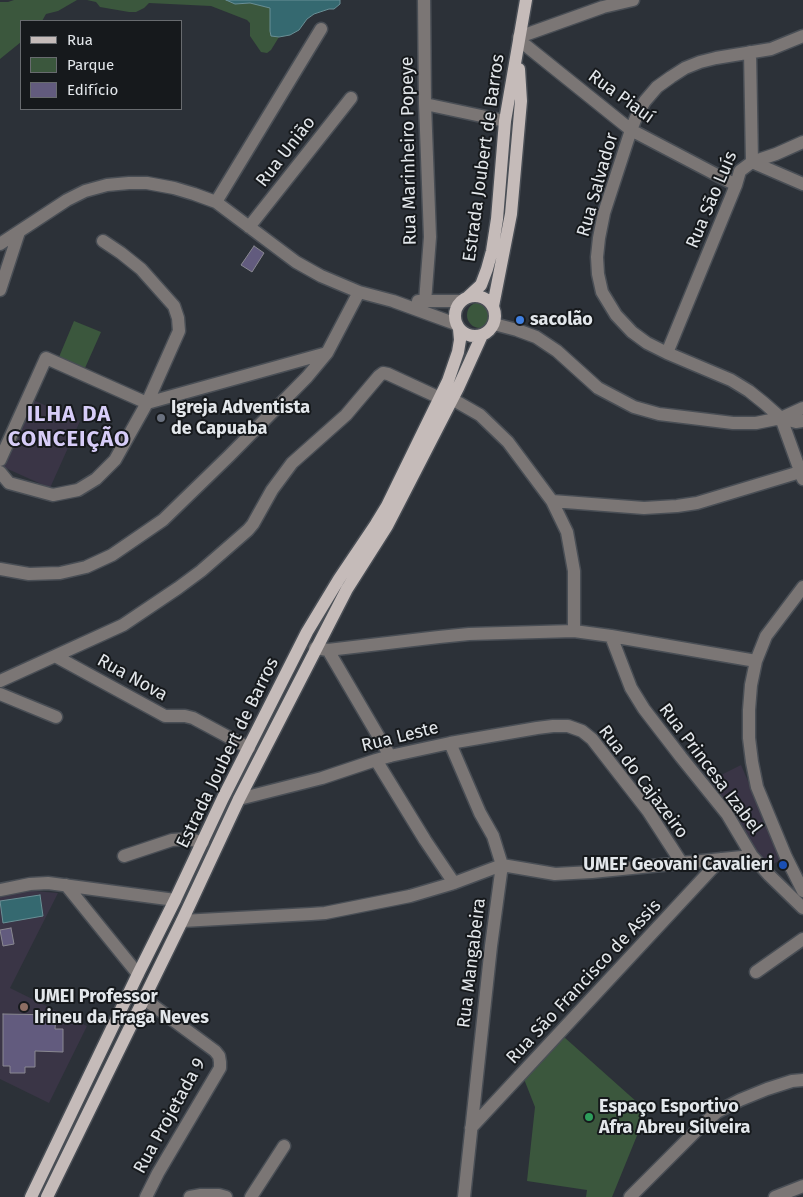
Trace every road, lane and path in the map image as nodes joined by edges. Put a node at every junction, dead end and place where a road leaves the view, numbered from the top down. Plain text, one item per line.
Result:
1 (424, 0) edge
2 (633, 0) edge
3 (525, 6) edge
4 (321, 29) dead end
5 (803, 36) edge
6 (519, 41) junction
7 (750, 52) junction
8 (351, 98) dead end
9 (425, 104) junction
10 (505, 121) junction
11 (631, 130) junction
12 (803, 142) edge
13 (752, 162) junction
14 (803, 184) edge
15 (736, 185) junction
16 (216, 202) junction
17 (249, 227) junction
18 (19, 232) junction
19 (103, 241) dead end
20 (0, 244) edge
21 (0, 290) edge
22 (360, 292) junction
23 (464, 299) junction
24 (393, 301) junction
25 (425, 302) junction
26 (493, 306) junction
27 (494, 324) junction
28 (458, 326) junction
29 (482, 335) junction
30 (327, 353) junction
31 (667, 354) junction
32 (446, 398) junction
33 (147, 403) junction
34 (803, 408) edge
35 (781, 418) junction
36 (803, 421) edge
37 (0, 460) edge
38 (0, 472) edge
39 (802, 475) edge
40 (552, 501) junction
41 (0, 569) edge
42 (803, 587) edge
43 (574, 631) junction
44 (611, 636) junction
45 (322, 649) junction
46 (54, 656) junction
47 (756, 661) junction
48 (0, 681) edge
49 (0, 694) edge
50 (56, 717) dead end
51 (572, 727) joint
52 (450, 743) junction
53 (249, 748) junction
54 (390, 756) junction
55 (376, 760) junction
56 (239, 799) junction
57 (203, 842) junction
58 (124, 856) dead end
59 (752, 856) junction
60 (722, 860) junction
61 (681, 862) junction
62 (502, 865) junction
63 (454, 883) junction
64 (66, 885) junction
65 (0, 890) edge
66 (803, 891) edge
67 (175, 900) junction
68 (803, 908) edge
69 (182, 921) junction
70 (803, 939) edge
71 (756, 972) dead end
72 (138, 974) junction
73 (144, 998) junction
74 (803, 1080) edge
75 (471, 1128) junction
76 (284, 1146) dead end
77 (803, 1186) edge
78 (31, 1197) edge
79 (47, 1197) edge
80 (146, 1197) edge
81 (190, 1197) edge
82 (226, 1197) edge
83 (251, 1197) edge
84 (464, 1197) edge
85 (630, 1197) edge
86 (775, 1197) edge

1 - 9 street, Rua Marinheiro Popeye
2 - 6 street
3 - 6 main road, Estrada Joubert de Barros
4 - 16 street
5 - 7 street, Rua Salvador
6 - 10 main road, Estrada Joubert de Barros
6 - 11 street, Rua Piauí
6 - 26 main road, Estrada Joubert de Barros
7 - 11 street, Rua Salvador
7 - 13 street, Rua São Luís
8 - 17 street, Rua União
9 - 10 street
9 - 25 street, Rua Marinheiro Popeye
10 - 23 main road, Estrada Joubert de Barros
11 - 15 street, Rua Piauí
11 - 31 street, Rua Salvador
12 - 13 street
13 - 14 street
13 - 15 street, Rua São Luís
15 - 31 street, Rua São Luís
16 - 17 street
16 - 18 street
17 - 22 street
18 - 20 street
18 - 21 street
19 - 33 street
22 - 24 street
22 - 30 street
23 - 25 street
23 - 26 main road
23 - 28 main road
24 - 25 street
24 - 28 street
26 - 27 main road
27 - 29 main road
27 - 35 street
28 - 29 main road
28 - 32 main road, Estrada Joubert de Barros
29 - 32 main road, Estrada Joubert de Barros
30 - 33 street
30 - 41 street
31 - 35 street, Rua Salvador
32 - 40 street
32 - 45 main road, Estrada Joubert de Barros
32 - 46 street
32 - 53 main road, Estrada Joubert de Barros
33 - 37 street
33 - 38 street
34 - 35 street
35 - 36 street
35 - 39 street
39 - 40 street
40 - 43 street
42 - 47 street
43 - 44 street
43 - 45 street
44 - 47 street
44 - 59 street, Rua Princesa Izabel
45 - 54 street
45 - 56 main road, Estrada Joubert de Barros
46 - 48 street
46 - 53 street, Rua Nova
47 - 66 street
49 - 50 street
51 - 52 street, Rua Leste
51 - 61 street, Rua do Cajazeiro
52 - 54 street, Rua Leste
52 - 62 street, Rua Mangabeira
53 - 57 main road, Estrada Joubert de Barros
54 - 55 street, Rua Leste
55 - 56 street, Rua Leste
55 - 63 street
56 - 69 main road, Estrada Joubert de Barros
57 - 58 street
57 - 67 main road, Estrada Joubert de Barros
59 - 60 street
59 - 68 street, Rua Princesa Izabel
60 - 61 street
60 - 75 street, Rua São Francisco de Assis
61 - 62 street
62 - 63 street
62 - 75 street, Rua Mangabeira
63 - 69 street
64 - 65 street
64 - 67 street
64 - 72 street
67 - 72 main road, Estrada Joubert de Barros
69 - 73 main road, Estrada Joubert de Barros
70 - 71 street
72 - 78 main road, Estrada Joubert de Barros
73 - 79 main road, Estrada Joubert de Barros
73 - 80 street, Rua Projetada 9
74 - 85 street
75 - 84 street, Rua Mangabeira
76 - 83 street
77 - 86 street
81 - 82 street

